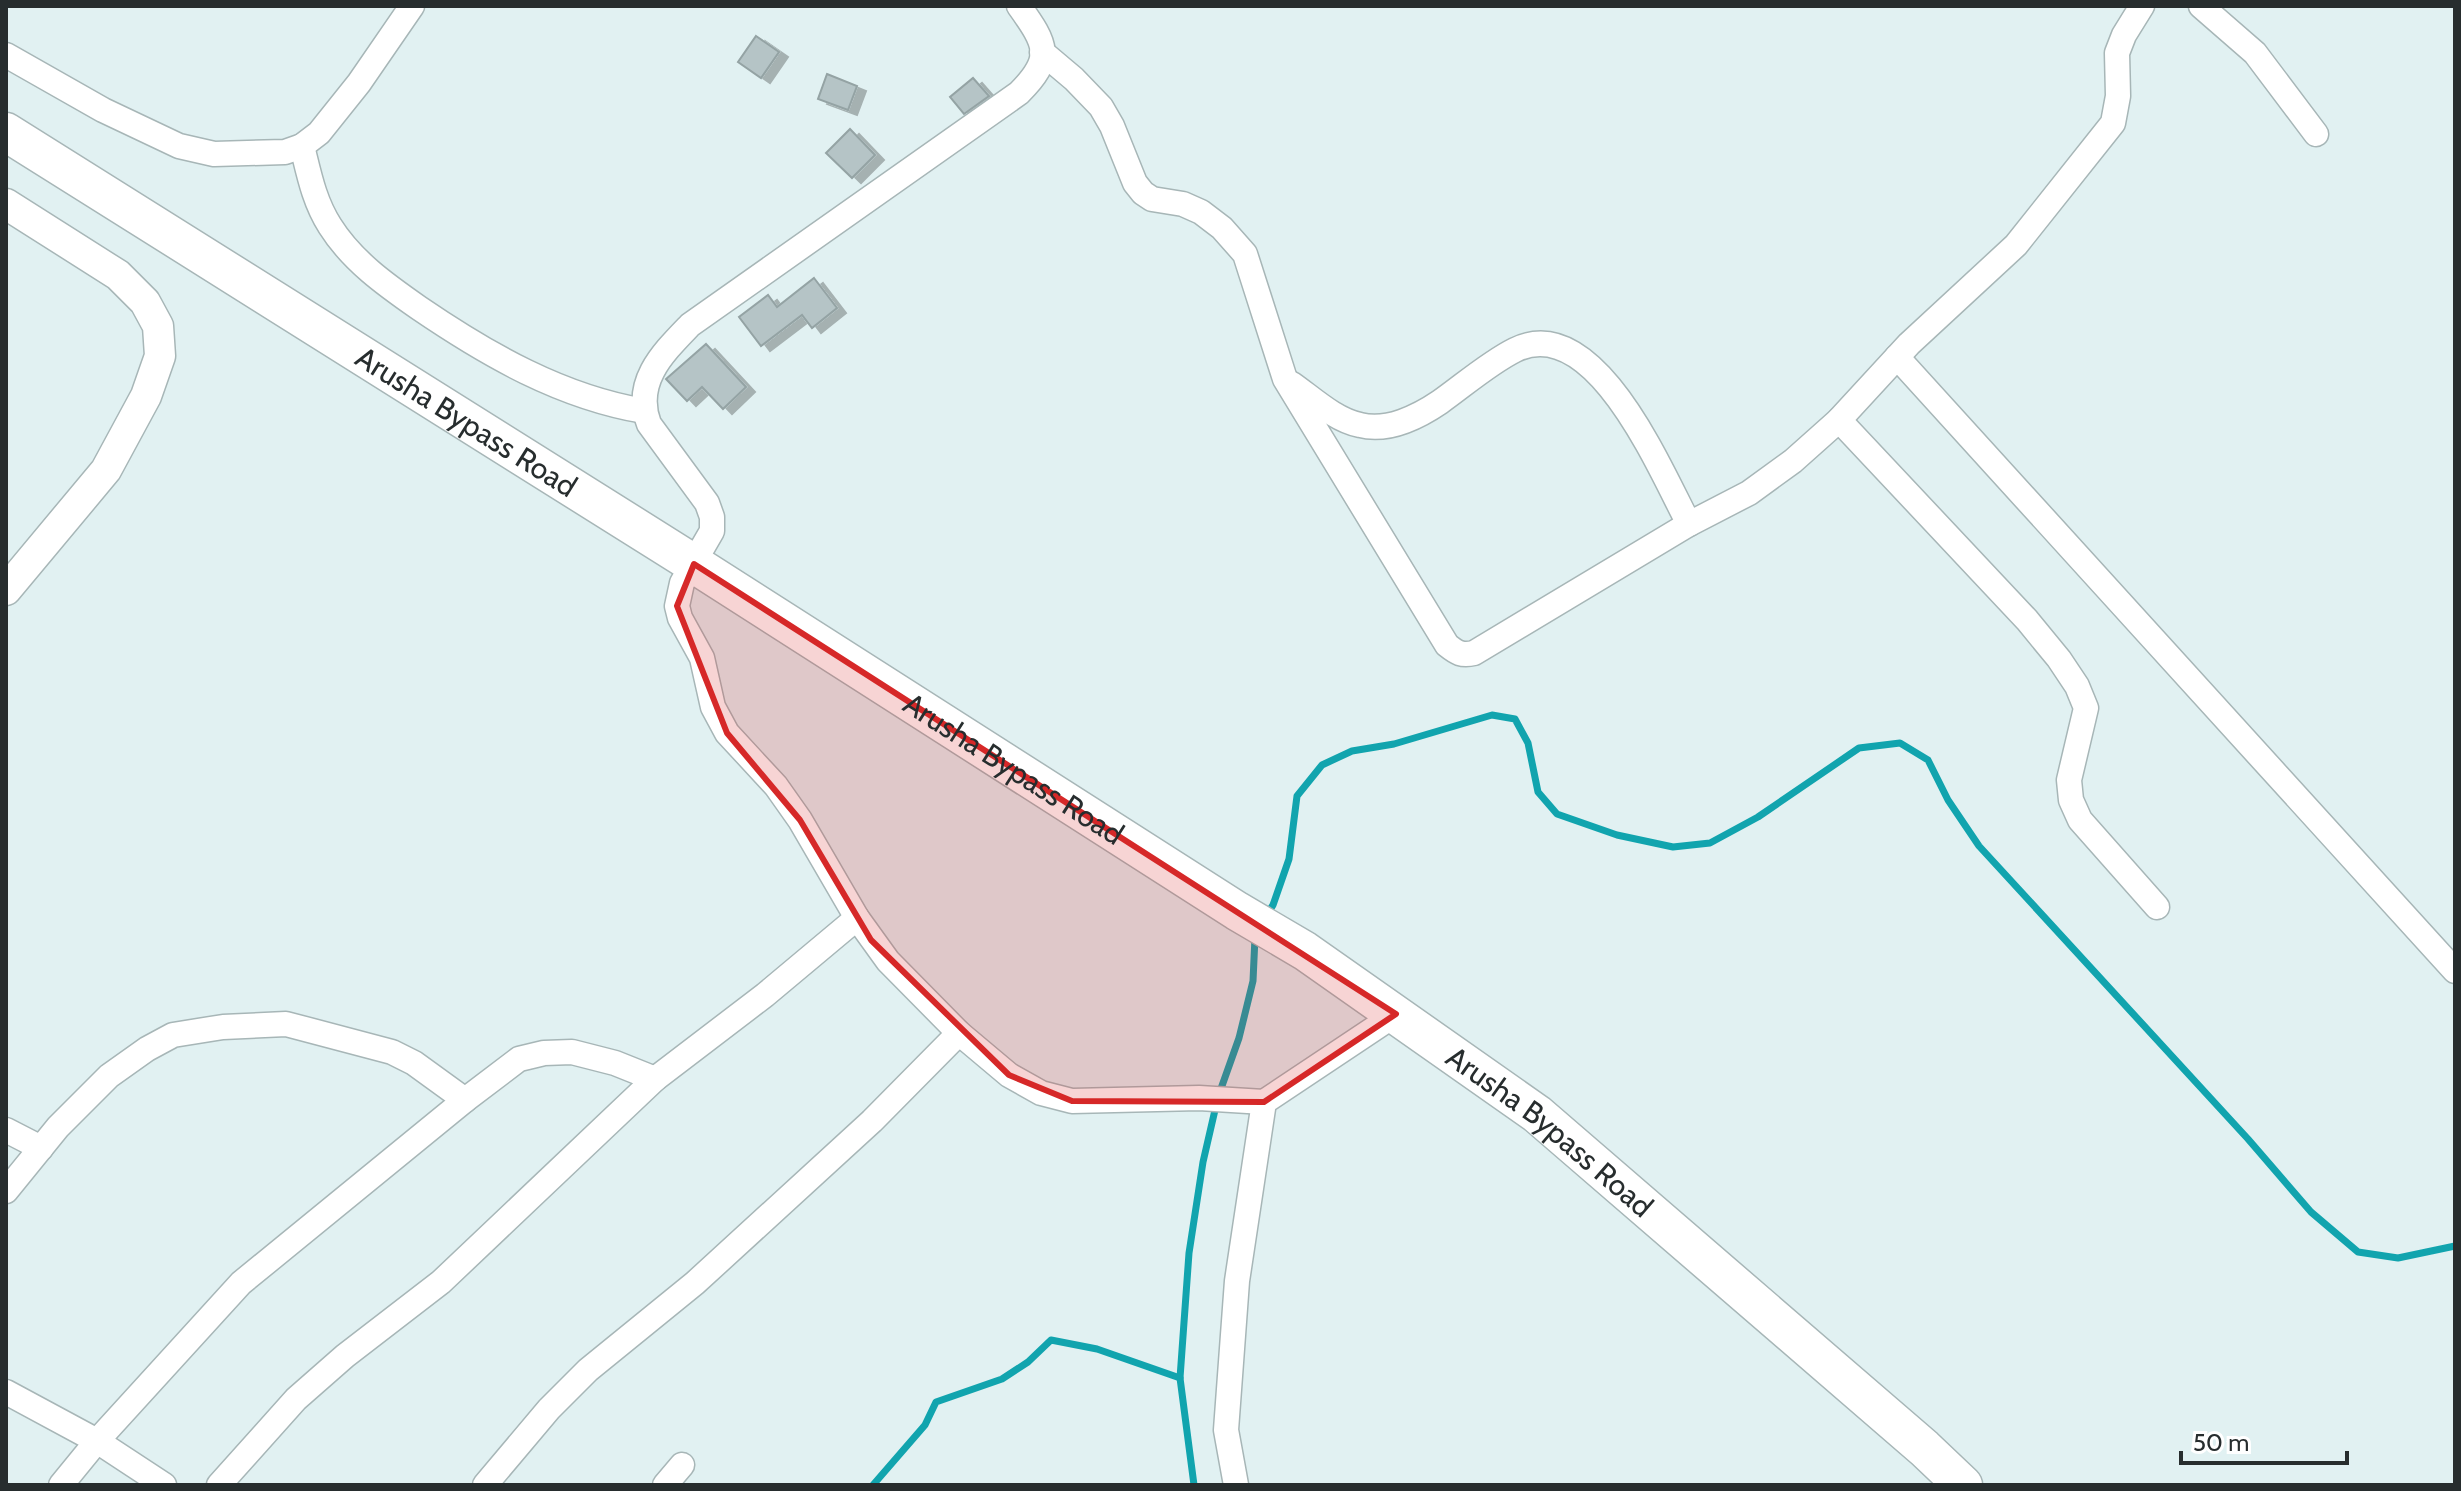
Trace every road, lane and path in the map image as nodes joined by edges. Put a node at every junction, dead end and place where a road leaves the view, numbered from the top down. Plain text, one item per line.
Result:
1 (412, 6) edge
2 (1019, 6) edge
3 (2142, 6) edge
4 (2201, 6) edge
5 (1042, 52) junction
6 (6, 55) edge
7 (6, 132) edge
8 (2316, 134) dead end
9 (302, 146) junction
10 (6, 204) edge
11 (1897, 357) junction
12 (1285, 379) junction
13 (644, 411) junction
14 (1839, 420) junction
15 (1689, 524) junction
16 (694, 564) junction
17 (6, 590) edge
18 (2157, 907) dead end
19 (857, 918) junction
20 (2455, 971) edge
21 (1396, 1014) junction
22 (959, 1033) junction
23 (655, 1079) junction
24 (465, 1100) junction
25 (1264, 1102) junction
26 (6, 1130) edge
27 (41, 1148) junction
28 (6, 1191) edge
29 (6, 1392) edge
30 (97, 1441) junction
31 (682, 1465) dead end
32 (61, 1485) edge
33 (164, 1485) edge
34 (219, 1485) edge
35 (485, 1485) edge
36 (665, 1485) edge
37 (1236, 1485) edge
38 (1963, 1485) edge

1 - 9 street
2 - 5 street
3 - 11 street
4 - 8 street
5 - 12 street
5 - 13 street
6 - 9 street
7 - 16 main road, Arusha Bypass Road
9 - 13 street
10 - 17 street
11 - 14 street
11 - 20 street
12 - 15 street
12 - 15 street
13 - 16 street
14 - 15 street
14 - 18 street
16 - 19 street
16 - 21 main road, Arusha Bypass Road
19 - 22 street
19 - 23 street
21 - 25 street
21 - 38 main road, Arusha Bypass Road
22 - 25 street
22 - 35 street
23 - 24 street
23 - 34 street
24 - 27 street
24 - 30 street
25 - 37 street
26 - 27 street
27 - 28 street
29 - 30 street
30 - 32 street
30 - 33 street
31 - 36 street

